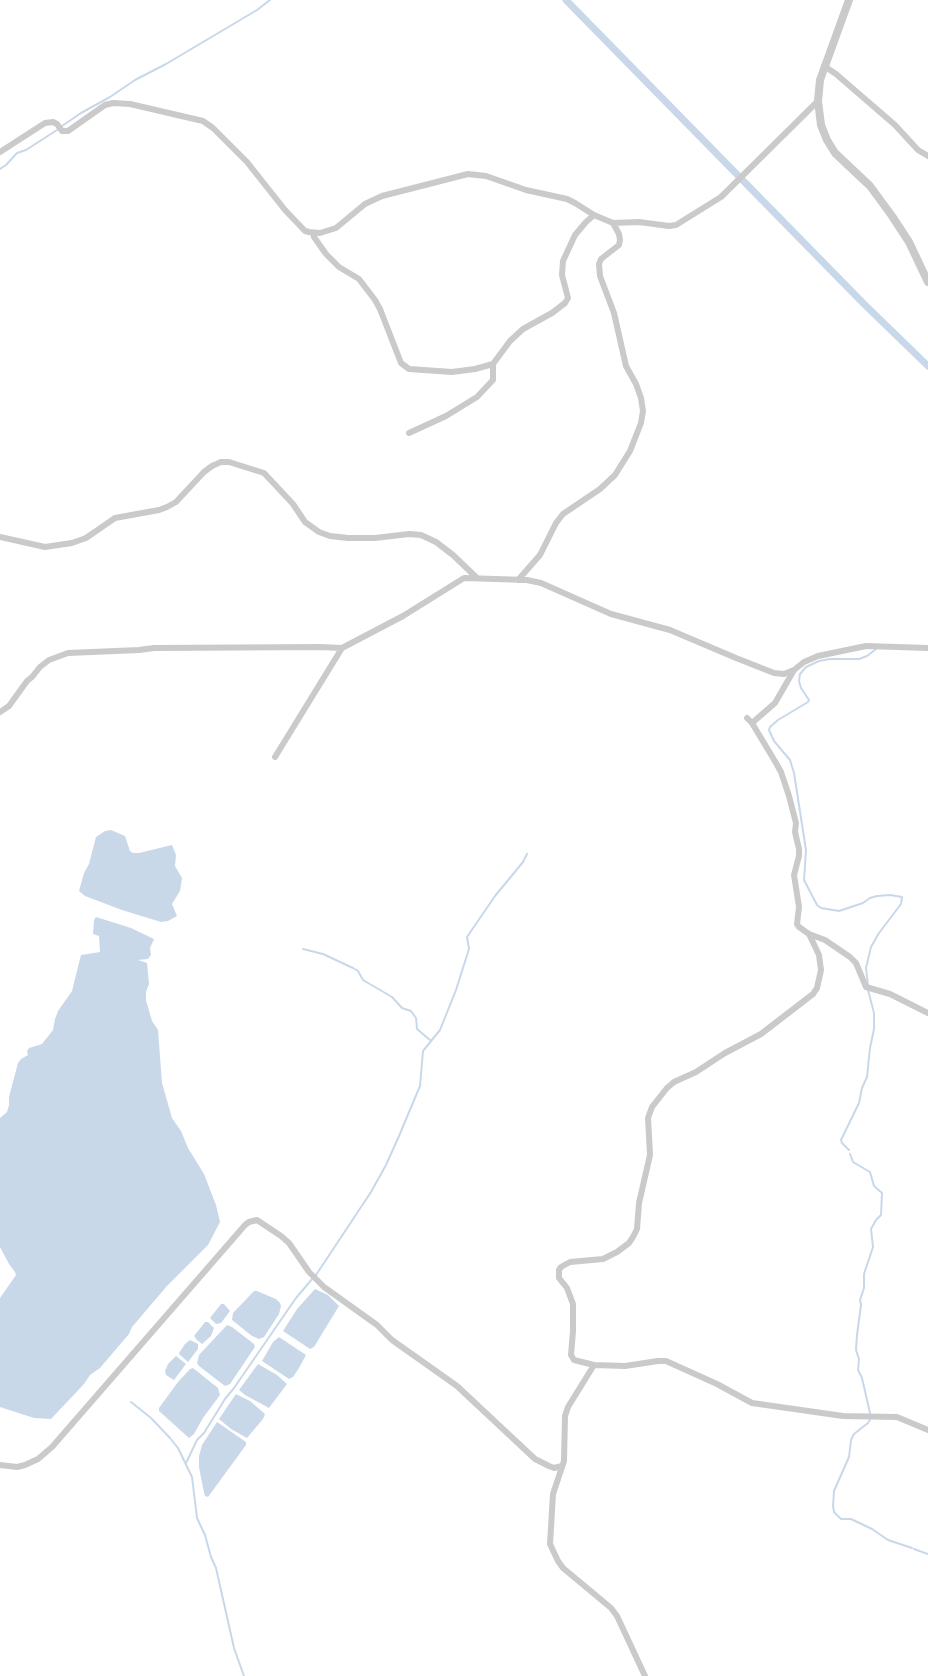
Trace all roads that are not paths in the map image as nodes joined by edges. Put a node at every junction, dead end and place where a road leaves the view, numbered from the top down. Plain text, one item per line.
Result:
1 (849, 0) edge
2 (824, 66) junction
3 (818, 101) junction
4 (0, 152) edge
5 (928, 156) edge
6 (594, 215) junction
7 (613, 223) junction
8 (313, 234) junction
9 (928, 282) edge
10 (493, 364) junction
11 (409, 434) dead end
12 (0, 537) edge
13 (478, 578) junction
14 (518, 580) junction
15 (342, 648) junction
16 (928, 648) edge
17 (794, 670) junction
18 (0, 712) edge
19 (747, 718) dead end
20 (753, 723) junction
21 (274, 757) dead end
22 (809, 933) junction
23 (928, 1013) edge
24 (594, 1365) junction
25 (928, 1430) edge
26 (0, 1465) edge
27 (562, 1466) junction
28 (645, 1676) edge

1 - 2 street
2 - 3 street
2 - 5 street
3 - 7 street
3 - 9 street
4 - 8 street
6 - 7 street
6 - 8 street
6 - 10 street
7 - 14 street
8 - 10 street
10 - 11 street
12 - 13 street
13 - 14 street
13 - 15 street
14 - 17 street
15 - 18 street
15 - 21 street
16 - 17 street
17 - 20 street
19 - 20 street
20 - 22 street
22 - 23 street
22 - 24 street
24 - 25 street
24 - 27 street
26 - 27 street
27 - 28 street

